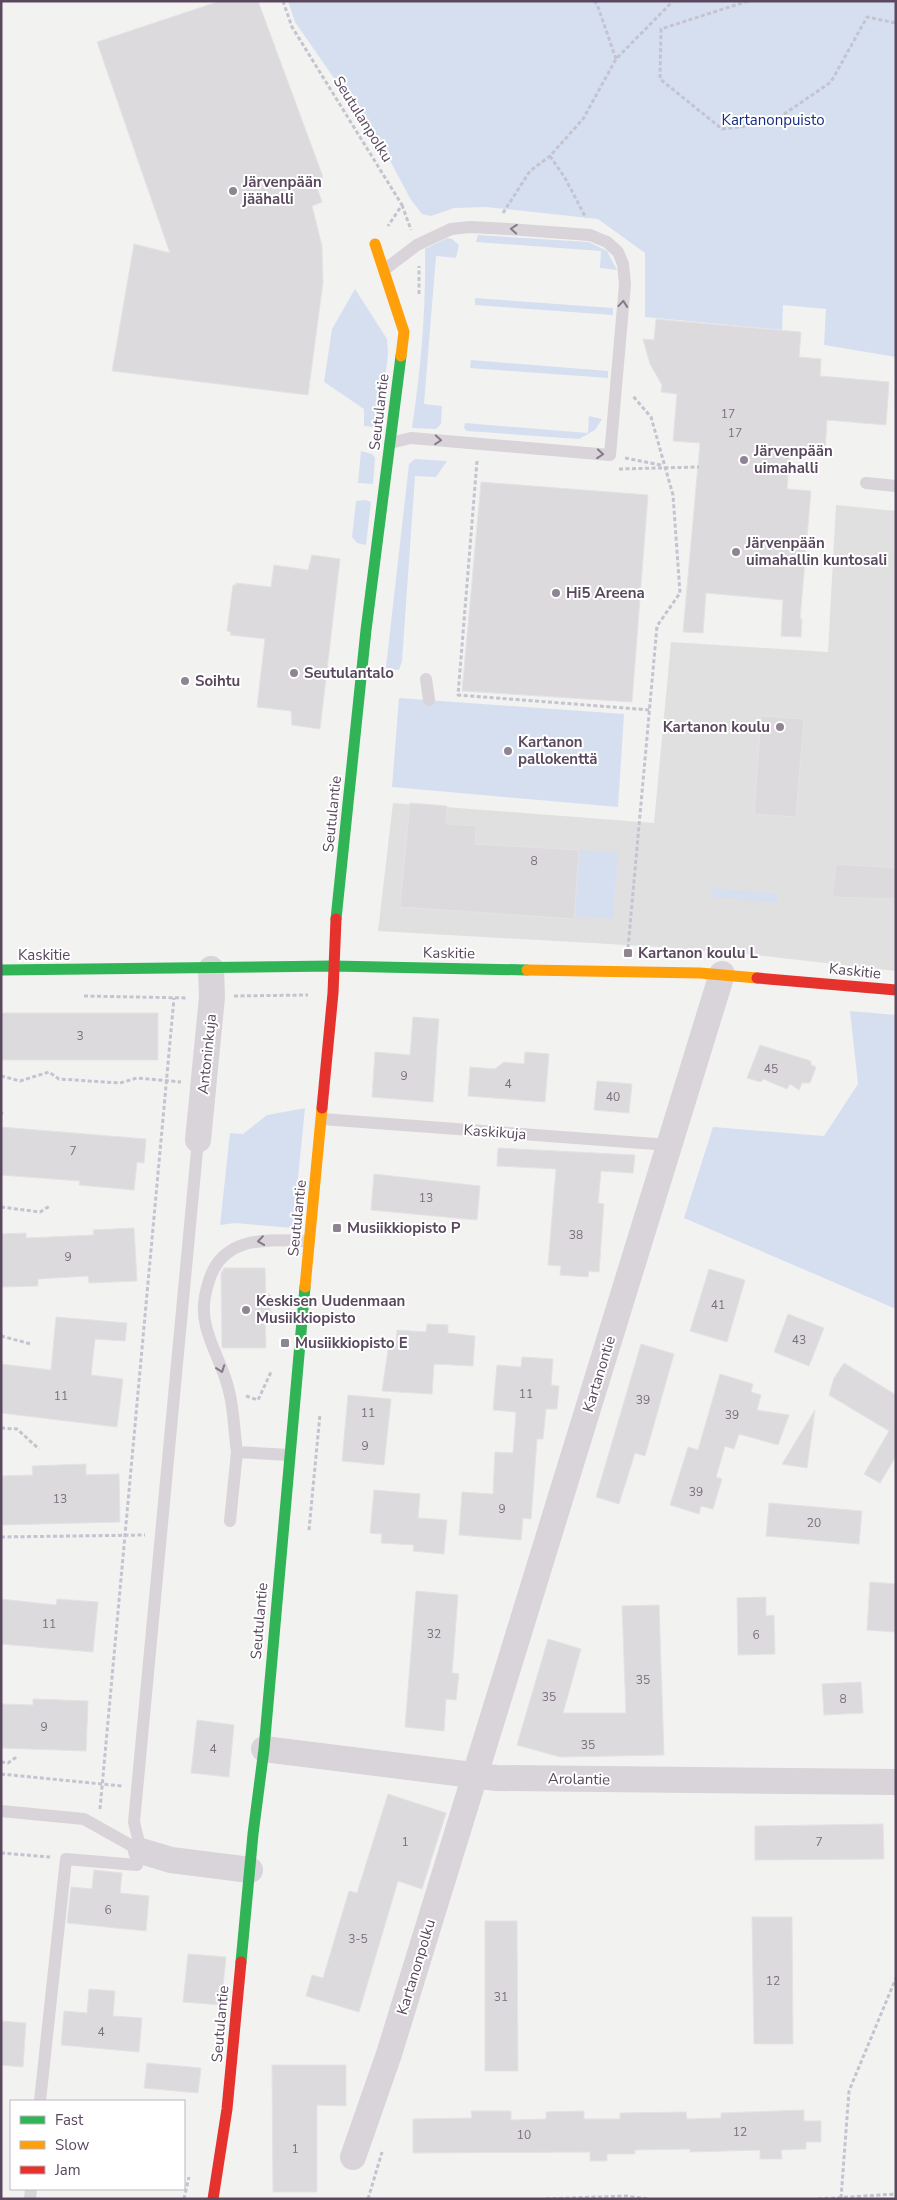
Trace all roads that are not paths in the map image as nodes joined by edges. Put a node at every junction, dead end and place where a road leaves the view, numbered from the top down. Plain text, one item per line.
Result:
1 (375, 244) road end
2 (384, 270) junction
3 (390, 443) junction
4 (866, 483) dead end
5 (896, 486) edge
6 (426, 679) dead end
7 (429, 700) dead end
8 (333, 966) junction
9 (211, 969) junction
10 (1, 970) edge
11 (722, 974) junction
12 (896, 990) edge
13 (322, 1119) junction
14 (198, 1140) joint
15 (669, 1145) junction
16 (310, 1241) junction
17 (237, 1452) junction
18 (289, 1455) junction
19 (230, 1521) dead end
20 (264, 1749) junction
21 (476, 1775) junction
22 (896, 1782) edge
23 (1, 1811) edge
24 (139, 1858) junction
25 (250, 1870) junction
26 (40, 2100) edge
27 (353, 2157) dead end
28 (213, 2199) edge

1 - 2 street, Seutulantie
2 - 3 street, Seutulantie
3 -> 2 lane
3 - 8 street, Seutulantie
4 - 5 lane
6 - 7 lane
8 - 9 street, Kaskitie
8 - 11 street, Kaskitie
8 - 13 street, Seutulantie
9 - 10 street, Kaskitie
9 - 14 street, Antoninkuja
11 - 12 street, Kaskitie
11 - 15 street, Kartanontie
13 - 15 lane, Kaskikuja
13 - 16 street, Seutulantie
14 - 24 lane
15 - 21 street, Kartanontie
16 -> 17 lane
16 - 18 street, Seutulantie
17 - 18 lane
17 - 19 lane
18 - 20 street, Seutulantie
20 - 21 street, Arolantie
20 - 25 street, Seutulantie
21 - 22 street, Arolantie
21 - 27 street, Kartanonpolku
23 - 24 lane
24 - 25 street
24 - 26 lane
25 - 28 street, Seutulantie

